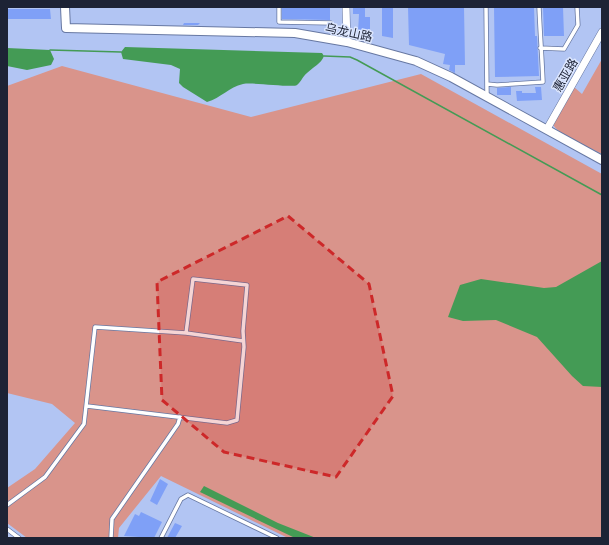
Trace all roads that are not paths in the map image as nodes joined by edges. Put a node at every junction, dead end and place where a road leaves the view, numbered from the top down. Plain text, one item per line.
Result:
1 (65, 7) edge
2 (279, 7) edge
3 (346, 7) edge
4 (486, 7) edge
5 (539, 7) edge
6 (577, 7) edge
7 (332, 23) dead end
8 (602, 32) edge
9 (600, 41) edge
10 (347, 42) junction
11 (540, 48) junction
12 (486, 84) junction
13 (486, 97) junction
14 (546, 130) junction
15 (602, 160) edge
16 (186, 333) junction
17 (243, 341) junction
18 (87, 406) junction
19 (180, 417) junction
20 (7, 505) edge
21 (7, 529) edge
22 (19, 538) edge
23 (110, 538) edge
24 (161, 538) edge
25 (277, 538) edge

1 - 10 street, 乌龙山路
2 - 7 lane
3 - 10 street
4 - 12 lane
5 - 11 lane
6 - 11 lane
8 - 9 street, 惠亚路
9 - 14 street, 惠亚路
10 - 13 street, 乌龙山路
11 - 12 lane
12 - 13 lane
13 - 14 street, 乌龙山路
14 - 15 street, 乌龙山路
16 - 17 lane
16 - 17 lane
16 - 18 lane
17 - 19 lane
18 - 19 lane
18 - 20 lane
19 - 23 lane
21 - 22 lane
24 - 25 lane

